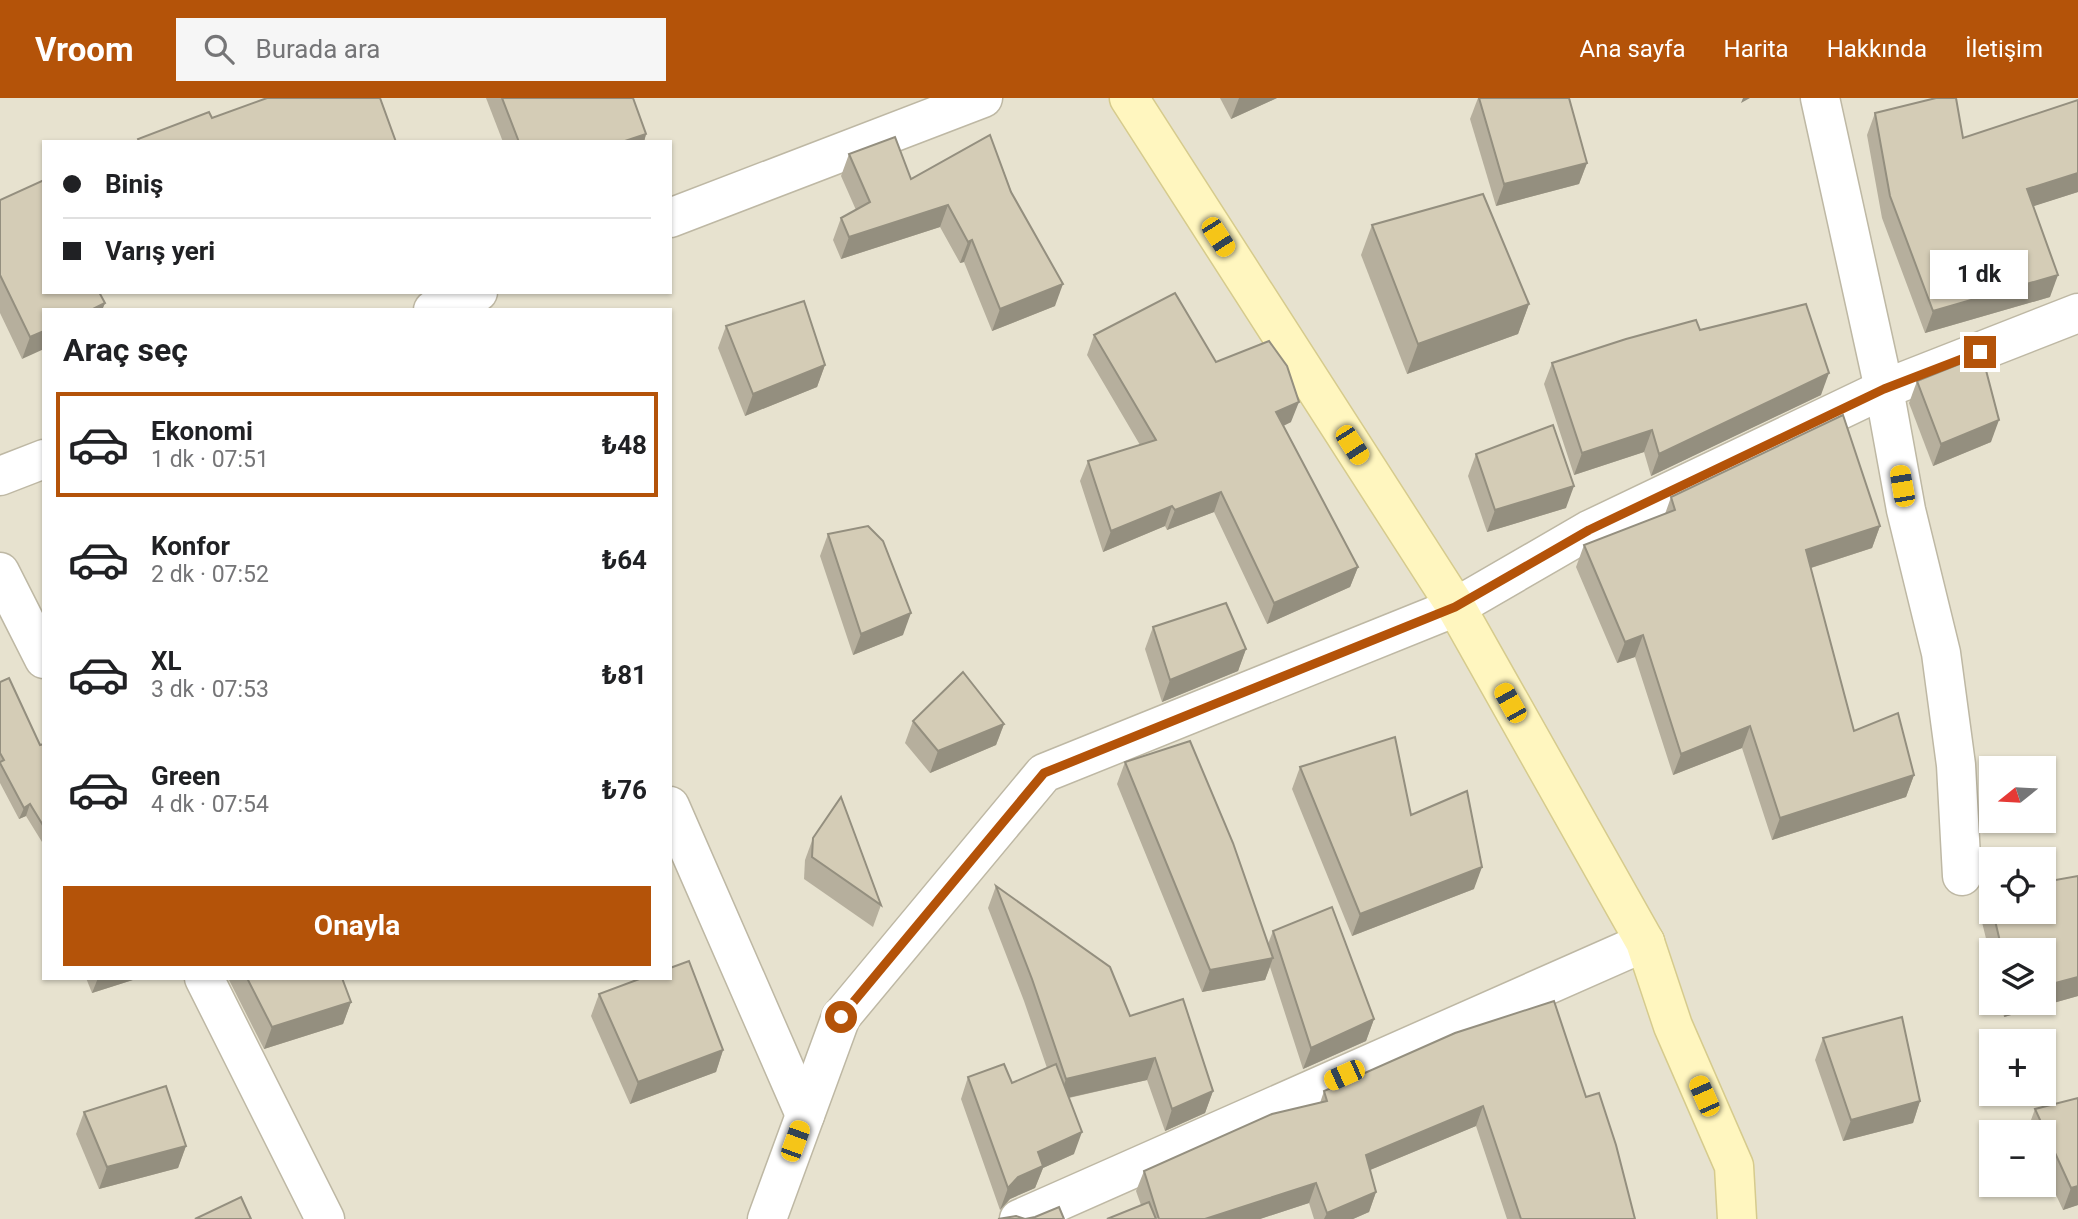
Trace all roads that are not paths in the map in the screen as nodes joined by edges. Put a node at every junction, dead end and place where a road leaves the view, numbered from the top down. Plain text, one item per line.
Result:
1 (983, 98) edge
2 (1129, 98) edge
3 (1820, 98) edge
4 (672, 217) edge
5 (473, 294) edge
6 (438, 308) edge
7 (2078, 313) edge
8 (1884, 389) junction
9 (42, 461) edge
10 (0, 476) edge
11 (0, 572) edge
12 (1455, 607) junction
13 (42, 655) edge
14 (672, 811) edge
15 (1962, 876) dead end
16 (1644, 942) junction
17 (205, 980) edge
18 (805, 1115) junction
19 (325, 1219) edge
20 (767, 1219) edge
21 (1019, 1219) edge
22 (1737, 1219) edge

1 - 4 street
2 - 12 main road
3 - 8 street
5 - 6 street
7 - 8 street
8 - 12 street
8 - 15 street
9 - 10 street
11 - 13 street
12 - 16 main road
12 - 18 street
14 - 18 street
16 - 21 street
16 - 22 main road
17 - 19 street
18 - 20 street

